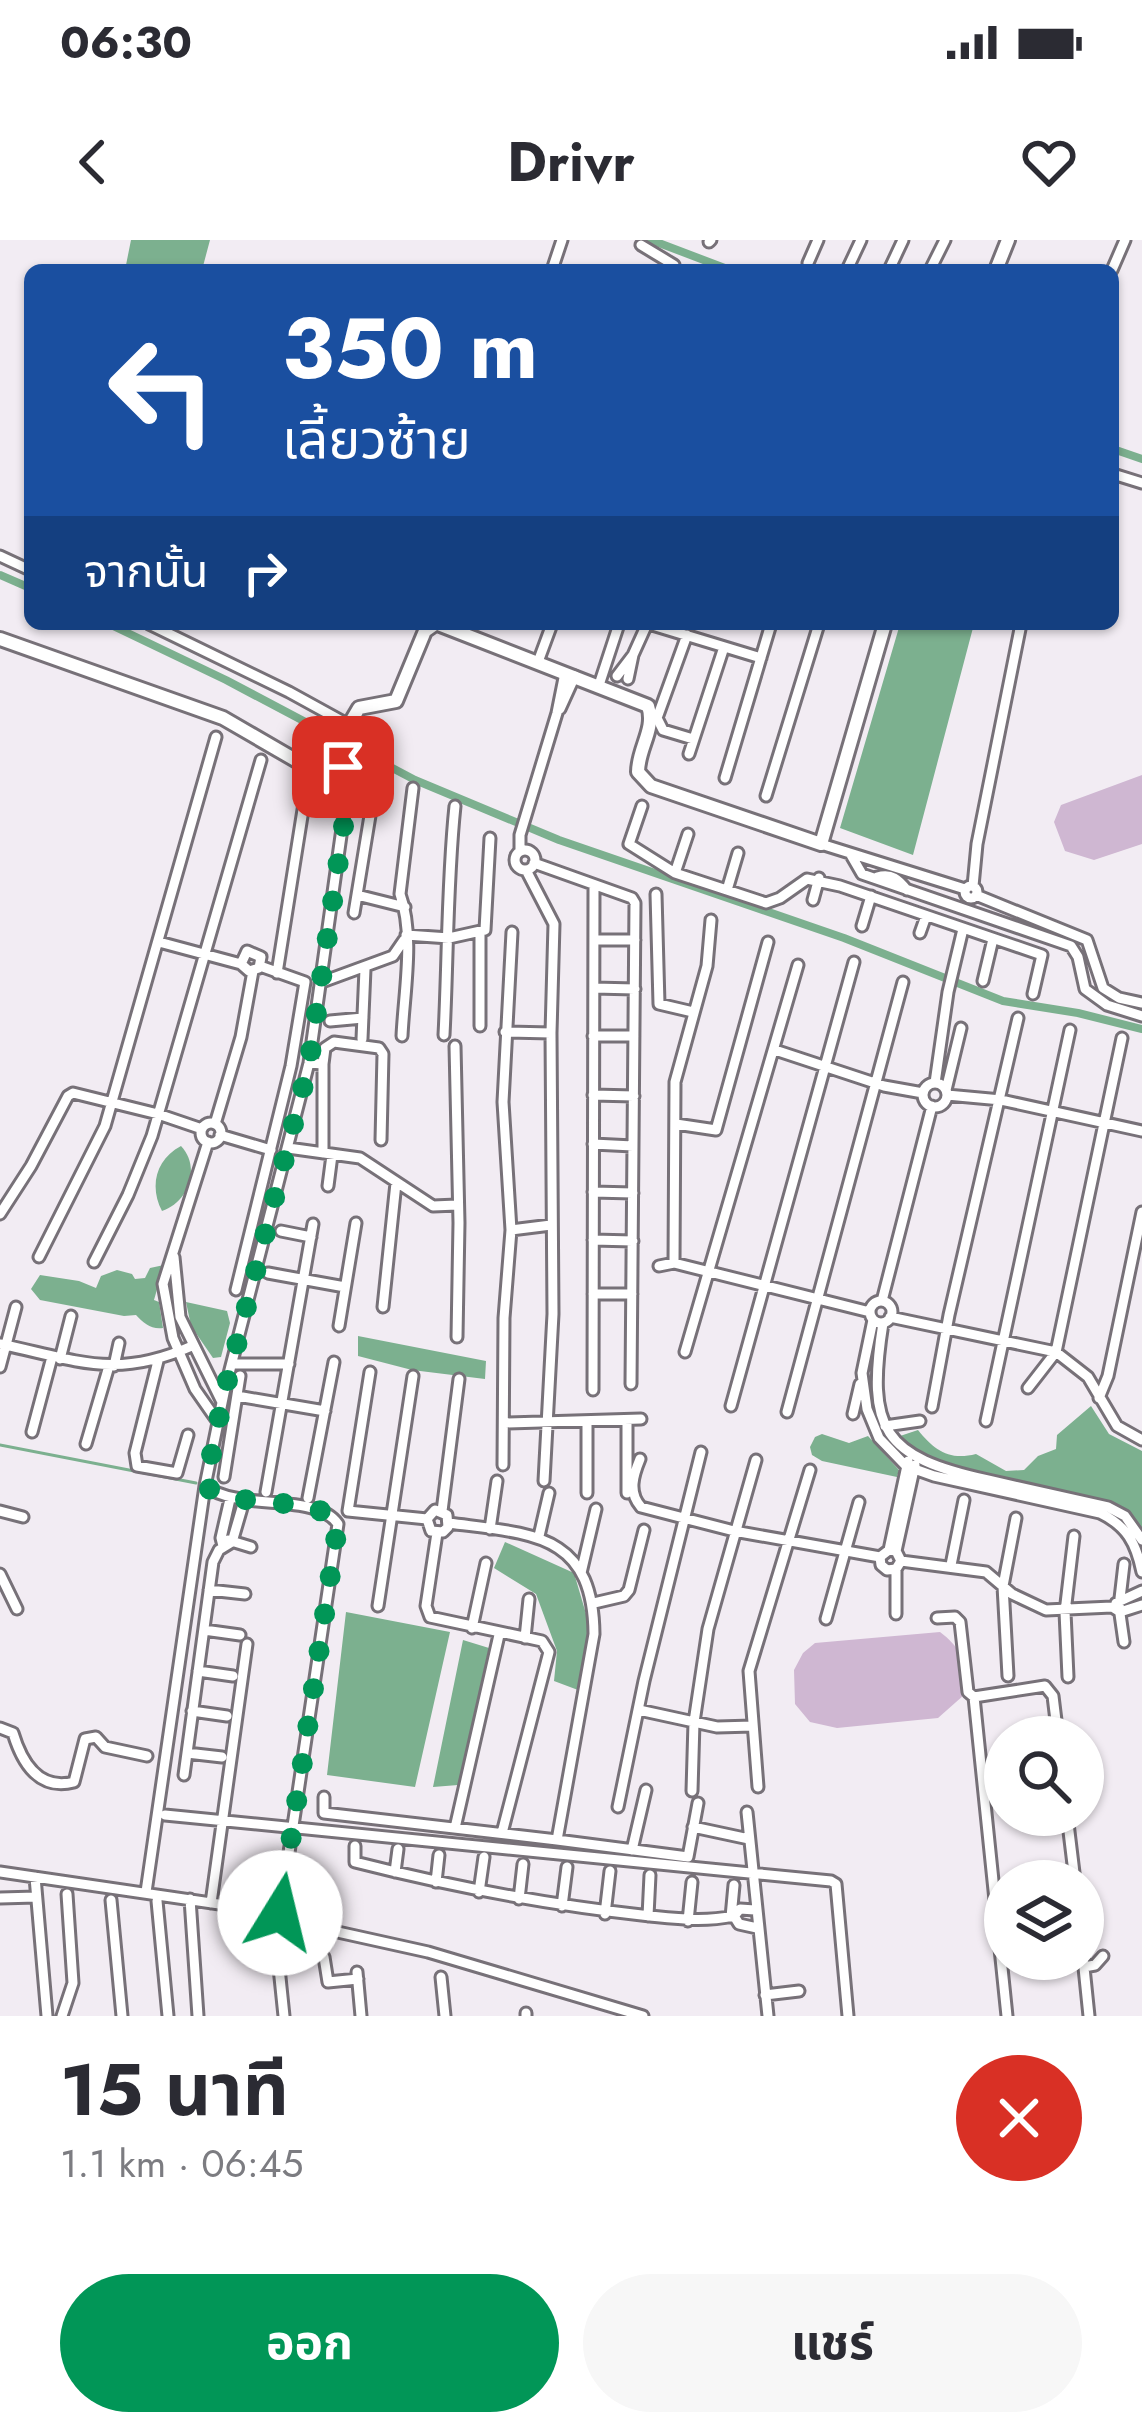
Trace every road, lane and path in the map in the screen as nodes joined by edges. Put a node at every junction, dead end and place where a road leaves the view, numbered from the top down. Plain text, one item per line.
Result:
1 (818, 240) edge
2 (640, 245) dead end
3 (808, 263) dead end
4 (673, 264) edge
5 (162, 630) edge
6 (430, 630) edge
7 (450, 630) edge
8 (549, 630) edge
9 (619, 630) edge
10 (645, 630) edge
11 (669, 630) edge
12 (769, 630) edge
13 (817, 630) edge
14 (883, 630) edge
15 (1020, 630) edge
16 (687, 635) junction
17 (0, 639) edge
18 (724, 646) junction
19 (760, 658) junction
20 (538, 662) junction
21 (570, 675) junction
22 (617, 684) junction
23 (347, 728) junction
24 (216, 737) dead end
25 (693, 739) junction
26 (338, 750) junction
27 (688, 754) dead end
28 (261, 760) dead end
29 (377, 773) dead end
30 (724, 778) dead end
31 (412, 788) dead end
32 (306, 791) dead end
33 (766, 796) dead end
34 (455, 806) dead end
35 (641, 806) dead end
36 (688, 834) dead end
37 (490, 838) dead end
38 (821, 844) junction
39 (738, 853) dead end
40 (851, 855) junction
41 (530, 867) junction
42 (675, 873) junction
43 (819, 878) junction
44 (594, 885) junction
45 (727, 890) junction
46 (972, 890) junction
47 (656, 893) dead end
48 (357, 895) junction
49 (871, 896) junction
50 (814, 900) dead end
51 (405, 907) junction
52 (354, 913) dead end
53 (926, 916) junction
54 (711, 920) dead end
55 (862, 926) dead end
56 (963, 929) junction
57 (512, 932) dead end
58 (480, 933) junction
59 (920, 933) dead end
60 (406, 935) junction
61 (449, 938) junction
62 (993, 939) junction
63 (594, 940) junction
64 (635, 940) junction
65 (159, 942) junction
66 (768, 942) dead end
67 (204, 956) junction
68 (854, 962) dead end
69 (241, 964) junction
70 (798, 965) dead end
71 (256, 968) junction
72 (365, 969) junction
73 (277, 973) junction
74 (983, 981) dead end
75 (322, 982) junction
76 (903, 982) dead end
77 (593, 988) junction
78 (634, 989) junction
79 (1034, 994) dead end
80 (1142, 1003) edge
81 (693, 1012) junction
82 (1142, 1016) edge
83 (362, 1018) junction
84 (1018, 1018) dead end
85 (330, 1021) dead end
86 (480, 1026) dead end
87 (961, 1028) dead end
88 (1070, 1030) dead end
89 (505, 1032) junction
90 (550, 1033) junction
91 (444, 1035) dead end
92 (402, 1036) dead end
93 (593, 1036) junction
94 (634, 1036) junction
95 (1122, 1038) dead end
96 (362, 1039) dead end
97 (454, 1046) dead end
98 (775, 1050) junction
99 (309, 1064) junction
100 (322, 1064) junction
101 (825, 1069) junction
102 (934, 1083) junction
103 (876, 1084) junction
104 (923, 1093) junction
105 (946, 1093) junction
106 (593, 1095) junction
107 (634, 1096) junction
108 (1001, 1100) junction
109 (111, 1101) junction
110 (932, 1106) junction
111 (1052, 1110) junction
112 (158, 1114) junction
113 (1105, 1122) junction
114 (676, 1124) junction
115 (202, 1130) junction
116 (218, 1130) junction
117 (1142, 1131) edge
118 (381, 1140) dead end
119 (208, 1142) junction
120 (593, 1144) junction
121 (633, 1146) junction
122 (288, 1148) junction
123 (271, 1150) junction
124 (328, 1154) junction
125 (396, 1183) junction
126 (328, 1186) dead end
127 (593, 1192) junction
128 (633, 1193) junction
129 (457, 1205) junction
130 (1142, 1212) edge
131 (0, 1214) edge
132 (356, 1223) dead end
133 (313, 1224) dead end
134 (550, 1225) junction
135 (281, 1231) dead end
136 (511, 1231) junction
137 (311, 1237) junction
138 (593, 1240) junction
139 (633, 1241) junction
140 (38, 1257) dead end
141 (174, 1257) junction
142 (94, 1262) dead end
143 (674, 1263) junction
144 (659, 1266) dead end
145 (711, 1272) junction
146 (304, 1280) junction
147 (764, 1285) junction
148 (345, 1287) junction
149 (236, 1290) dead end
150 (273, 1292) dead end
151 (593, 1294) junction
152 (632, 1294) junction
153 (817, 1297) junction
154 (882, 1301) junction
155 (16, 1307) dead end
156 (383, 1307) dead end
157 (70, 1316) dead end
158 (879, 1318) junction
159 (339, 1325) dead end
160 (947, 1327) junction
161 (457, 1336) dead end
162 (1001, 1342) junction
163 (119, 1343) dead end
164 (3, 1344) edge
165 (192, 1346) junction
166 (179, 1352) junction
167 (685, 1352) dead end
168 (1056, 1352) junction
169 (56, 1358) junction
170 (158, 1361) junction
171 (334, 1362) dead end
172 (232, 1364) junction
173 (290, 1364) junction
174 (111, 1366) junction
175 (0, 1367) edge
176 (370, 1372) dead end
177 (862, 1373) junction
178 (240, 1376) dead end
179 (413, 1376) dead end
180 (459, 1379) dead end
181 (631, 1384) dead end
182 (1028, 1388) dead end
183 (593, 1390) dead end
184 (237, 1396) junction
185 (1099, 1398) junction
186 (222, 1402) junction
187 (281, 1403) junction
188 (731, 1406) dead end
189 (872, 1406) junction
190 (932, 1407) dead end
191 (325, 1411) junction
192 (787, 1412) dead end
193 (854, 1414) dead end
194 (641, 1419) dead end
195 (627, 1420) junction
196 (587, 1421) junction
197 (920, 1421) dead end
198 (986, 1421) dead end
199 (218, 1422) junction
200 (547, 1422) junction
201 (505, 1423) junction
202 (887, 1426) junction
203 (874, 1431) junction
204 (32, 1432) dead end
205 (188, 1435) dead end
206 (1142, 1440) edge
207 (86, 1444) dead end
208 (701, 1452) dead end
209 (640, 1459) dead end
210 (756, 1460) dead end
211 (911, 1463) junction
212 (503, 1465) dead end
213 (810, 1470) dead end
214 (224, 1477) dead end
215 (544, 1480) dead end
216 (497, 1481) dead end
217 (205, 1486) junction
218 (266, 1492) dead end
219 (549, 1492) dead end
220 (627, 1492) dead end
221 (587, 1493) dead end
222 (1032, 1494) junction
223 (308, 1498) dead end
224 (230, 1499) junction
225 (964, 1500) dead end
226 (244, 1501) junction
227 (859, 1502) dead end
228 (596, 1509) dead end
229 (0, 1511) edge
230 (348, 1511) junction
231 (442, 1511) junction
232 (393, 1516) junction
233 (23, 1517) dead end
234 (1016, 1517) dead end
235 (427, 1519) junction
236 (682, 1519) junction
237 (449, 1523) junction
238 (490, 1529) junction
239 (644, 1530) dead end
240 (734, 1531) junction
241 (437, 1533) junction
242 (539, 1536) junction
243 (1074, 1536) dead end
244 (1142, 1540) edge
245 (788, 1541) junction
246 (226, 1542) junction
247 (251, 1547) dead end
248 (842, 1552) junction
249 (892, 1558) junction
250 (486, 1563) dead end
251 (1124, 1564) dead end
252 (951, 1565) junction
253 (1142, 1572) edge
254 (581, 1573) junction
255 (0, 1574) edge
256 (1003, 1586) junction
257 (209, 1590) junction
258 (1142, 1591) edge
259 (245, 1594) dead end
260 (333, 1595) dead end
261 (529, 1599) dead end
262 (594, 1603) junction
263 (1142, 1605) edge
264 (378, 1606) dead end
265 (1117, 1606) junction
266 (17, 1609) dead end
267 (1066, 1612) junction
268 (896, 1614) dead end
269 (937, 1618) dead end
270 (826, 1619) dead end
271 (472, 1628) junction
272 (204, 1630) junction
273 (499, 1634) junction
274 (525, 1638) junction
275 (1124, 1642) dead end
276 (198, 1671) junction
277 (233, 1676) dead end
278 (1008, 1676) dead end
279 (1068, 1677) dead end
280 (974, 1697) junction
281 (639, 1710) junction
282 (193, 1711) junction
283 (227, 1716) dead end
284 (1055, 1716) edge
285 (694, 1722) junction
286 (753, 1726) junction
287 (0, 1728) edge
288 (187, 1753) junction
289 (147, 1756) dead end
290 (222, 1757) dead end
291 (184, 1775) dead end
292 (758, 1786) dead end
293 (646, 1790) dead end
294 (692, 1791) dead end
295 (324, 1797) dead end
296 (698, 1803) dead end
297 (618, 1807) dead end
298 (747, 1812) dead end
299 (165, 1815) dead end
300 (224, 1822) junction
301 (693, 1827) junction
302 (455, 1828) junction
303 (292, 1831) junction
304 (502, 1833) junction
305 (749, 1839) junction
306 (557, 1840) junction
307 (355, 1846) dead end
308 (398, 1850) dead end
309 (632, 1850) junction
310 (440, 1855) dead end
311 (484, 1857) dead end
312 (523, 1864) dead end
313 (567, 1868) dead end
314 (610, 1871) dead end
315 (0, 1872) edge
316 (395, 1872) junction
317 (752, 1874) junction
318 (650, 1875) dead end
319 (35, 1877) junction
320 (436, 1882) junction
321 (692, 1882) dead end
322 (734, 1886) dead end
323 (146, 1892) junction
324 (479, 1892) junction
325 (67, 1894) dead end
326 (0, 1898) edge
327 (36, 1898) junction
328 (190, 1899) junction
329 (519, 1899) junction
330 (111, 1900) dead end
331 (157, 1901) dead end
332 (211, 1903) junction
333 (562, 1906) junction
334 (755, 1910) junction
335 (280, 1913) junction
336 (605, 1914) junction
337 (648, 1916) junction
338 (732, 1916) junction
339 (688, 1921) junction
340 (757, 1928) junction
341 (324, 1957) dead end
342 (441, 1976) dead end
343 (1085, 1980) edge
344 (799, 1991) dead end
345 (765, 1995) junction
346 (47, 2016) edge
347 (62, 2016) edge
348 (122, 2016) edge
349 (168, 2016) edge
350 (198, 2016) edge
351 (284, 2016) edge
352 (361, 2016) edge
353 (445, 2016) edge
354 (643, 2016) edge
355 (768, 2016) edge
356 (848, 2016) edge
357 (1007, 2016) edge
358 (1089, 2016) edge

1 - 3 street
2 - 4 street
5 - 23 street
6 - 23 street
7 - 20 street
8 - 20 street
9 - 22 street
10 - 22 street
11 - 16 street
12 - 19 street
13 - 33 street
14 - 38 street
15 - 46 street
16 - 18 street
16 - 25 street
17 - 26 street
18 - 19 street
18 - 25 street
19 - 30 street
20 - 21 street
21 - 22 street
21 - 41 street
22 - 38 street
23 - 26 street
24 - 65 street
25 - 27 street
26 - 75 street
28 - 67 street
29 - 48 street
31 - 51 street
32 - 73 street
34 - 61 street
35 - 42 street
36 - 42 street
37 - 58 street
38 - 40 street
39 - 45 street
40 - 46 street
40 - 82 street
41 - 44 street
41 - 90 street
42 - 45 street
43 - 45 street
43 - 49 street
43 - 50 street
44 - 63 street
44 - 64 street
46 - 80 street
47 - 81 street
48 - 51 street
48 - 52 street
49 - 53 street
49 - 55 street
51 - 60 street
53 - 56 street
53 - 59 street
54 - 81 street
56 - 62 street
56 - 102 street
57 - 89 street
58 - 61 street
58 - 86 street
60 - 61 street
60 - 72 street
60 - 92 street
61 - 91 street
62 - 74 street
62 - 79 street
63 - 64 street
63 - 77 street
64 - 78 street
65 - 67 street
65 - 109 street
66 - 114 street
67 - 69 street
67 - 112 street
68 - 101 street
69 - 71 street
69 - 71 street
70 - 98 street
71 - 73 street
71 - 116 street
72 - 75 street
72 - 83 street
73 - 123 street
75 - 99 street
76 - 103 street
77 - 78 street
77 - 93 street
78 - 94 street
81 - 114 street
83 - 85 street
83 - 96 street
84 - 108 street
87 - 105 street
88 - 111 street
89 - 90 street
89 - 136 street
90 - 134 street
93 - 94 street
93 - 106 street
94 - 107 street
95 - 113 street
97 - 129 street
98 - 101 street
98 - 145 street
99 - 100 street
99 - 122 street
100 - 118 street
100 - 124 street
101 - 103 street
101 - 147 street
102 - 104 street
102 - 105 street
103 - 104 street
103 - 153 street
104 - 110 street
105 - 108 street
105 - 110 street
106 - 107 street
106 - 120 street
107 - 121 street
108 - 111 street
108 - 160 street
109 - 112 street
109 - 131 street
109 - 140 street
110 - 154 street
111 - 113 street
111 - 162 street
112 - 115 street
112 - 142 street
113 - 117 street
113 - 168 street
114 - 143 street
115 - 116 street
115 - 119 street
116 - 119 street
116 - 123 street
119 - 141 street
120 - 121 street
120 - 127 street
121 - 128 street
122 - 124 street
122 - 172 street
123 - 149 street
124 - 125 street
124 - 126 street
125 - 129 street
125 - 156 street
127 - 128 street
127 - 138 street
128 - 139 street
129 - 161 street
130 - 185 street
132 - 148 street
133 - 137 street
134 - 136 street
134 - 200 street
135 - 137 street
136 - 201 street
137 - 146 street
138 - 139 street
138 - 151 street
139 - 152 street
141 - 165 street
141 - 166 street
143 - 144 street
143 - 145 street
145 - 147 street
145 - 167 street
146 - 148 street
146 - 150 street
146 - 173 street
147 - 153 street
147 - 188 street
148 - 159 street
151 - 152 street
151 - 183 street
152 - 181 street
153 - 158 street
153 - 192 street
154 - 158 street
154 - 158 street
155 - 164 street
157 - 169 street
158 - 160 street
158 - 177 street
158 - 189 street
160 - 162 street
160 - 190 street
162 - 168 street
162 - 198 street
163 - 174 street
164 - 169 street
164 - 175 street
165 - 166 street
165 - 186 street
166 - 170 street
166 - 199 street
168 - 182 street
168 - 185 street
169 - 174 street
169 - 204 street
170 - 174 street
170 - 205 street
171 - 191 street
172 - 173 street
172 - 186 street
173 - 187 street
174 - 207 street
176 - 230 street
177 - 189 street
177 - 193 street
178 - 184 street
179 - 232 street
180 - 231 street
184 - 187 street
184 - 214 street
185 - 206 street
186 - 199 street
187 - 191 street
187 - 218 street
189 - 202 street
189 - 203 street
191 - 223 street
194 - 195 street
195 - 196 street
195 - 220 street
196 - 200 street
196 - 221 street
197 - 202 street
199 - 217 street
200 - 201 street
200 - 215 street
201 - 212 street
202 - 203 street
202 - 211 street
203 - 211 street
208 - 236 street
209 - 236 street
210 - 240 street
211 - 222 street
211 - 249 street
213 - 245 street
216 - 238 street
217 - 224 street
217 - 323 street
219 - 242 street
222 - 244 street
222 - 253 street
224 - 226 street
224 - 246 street
225 - 252 street
226 - 246 street
226 - 303 street
227 - 248 street
228 - 254 street
229 - 233 street
230 - 232 street
230 - 260 street
231 - 235 street
231 - 237 street
232 - 235 street
232 - 264 street
234 - 256 street
235 - 241 street
236 - 240 street
236 - 281 street
237 - 238 street
237 - 241 street
238 - 242 street
239 - 262 street
240 - 245 street
240 - 285 street
241 - 271 street
242 - 254 street
243 - 267 street
245 - 248 street
245 - 286 street
246 - 247 street
246 - 257 street
248 - 249 street
248 - 270 street
249 - 252 street
249 - 268 street
250 - 271 street
251 - 265 street
252 - 256 street
254 - 262 street
255 - 266 street
256 - 267 street
256 - 278 street
257 - 259 street
257 - 272 street
258 - 265 street
261 - 274 street
262 - 306 street
263 - 265 street
265 - 267 street
265 - 275 street
267 - 279 street
269 - 280 street
271 - 273 street
272 - 276 street
272 - 300 street
273 - 274 street
273 - 302 street
274 - 304 street
276 - 277 street
276 - 282 street
280 - 284 street
280 - 357 street
281 - 285 street
281 - 297 street
282 - 283 street
282 - 288 street
285 - 286 street
285 - 294 street
286 - 292 street
287 - 289 street
288 - 290 street
288 - 291 street
293 - 309 street
295 - 302 street
296 - 301 street
298 - 305 street
299 - 300 street
300 - 303 street
300 - 332 street
301 - 305 street
301 - 309 street
302 - 304 street
303 - 317 street
303 - 335 street
304 - 306 street
305 - 317 street
306 - 309 street
307 - 316 street
308 - 316 street
310 - 320 street
311 - 324 street
312 - 329 street
313 - 333 street
314 - 336 street
315 - 319 street
316 - 320 street
317 - 334 street
317 - 356 street
318 - 337 street
319 - 323 street
319 - 327 street
320 - 324 street
321 - 339 street
322 - 338 street
323 - 328 street
324 - 329 street
325 - 347 street
326 - 327 street
327 - 346 street
328 - 332 street
328 - 350 street
329 - 333 street
330 - 348 street
331 - 349 street
332 - 335 street
333 - 336 street
334 - 338 street
334 - 340 street
335 - 351 street
335 - 354 street
336 - 337 street
337 - 339 street
338 - 339 street
338 - 340 street
340 - 345 street
341 - 352 street
342 - 353 street
343 - 358 street
344 - 345 street
345 - 355 street

